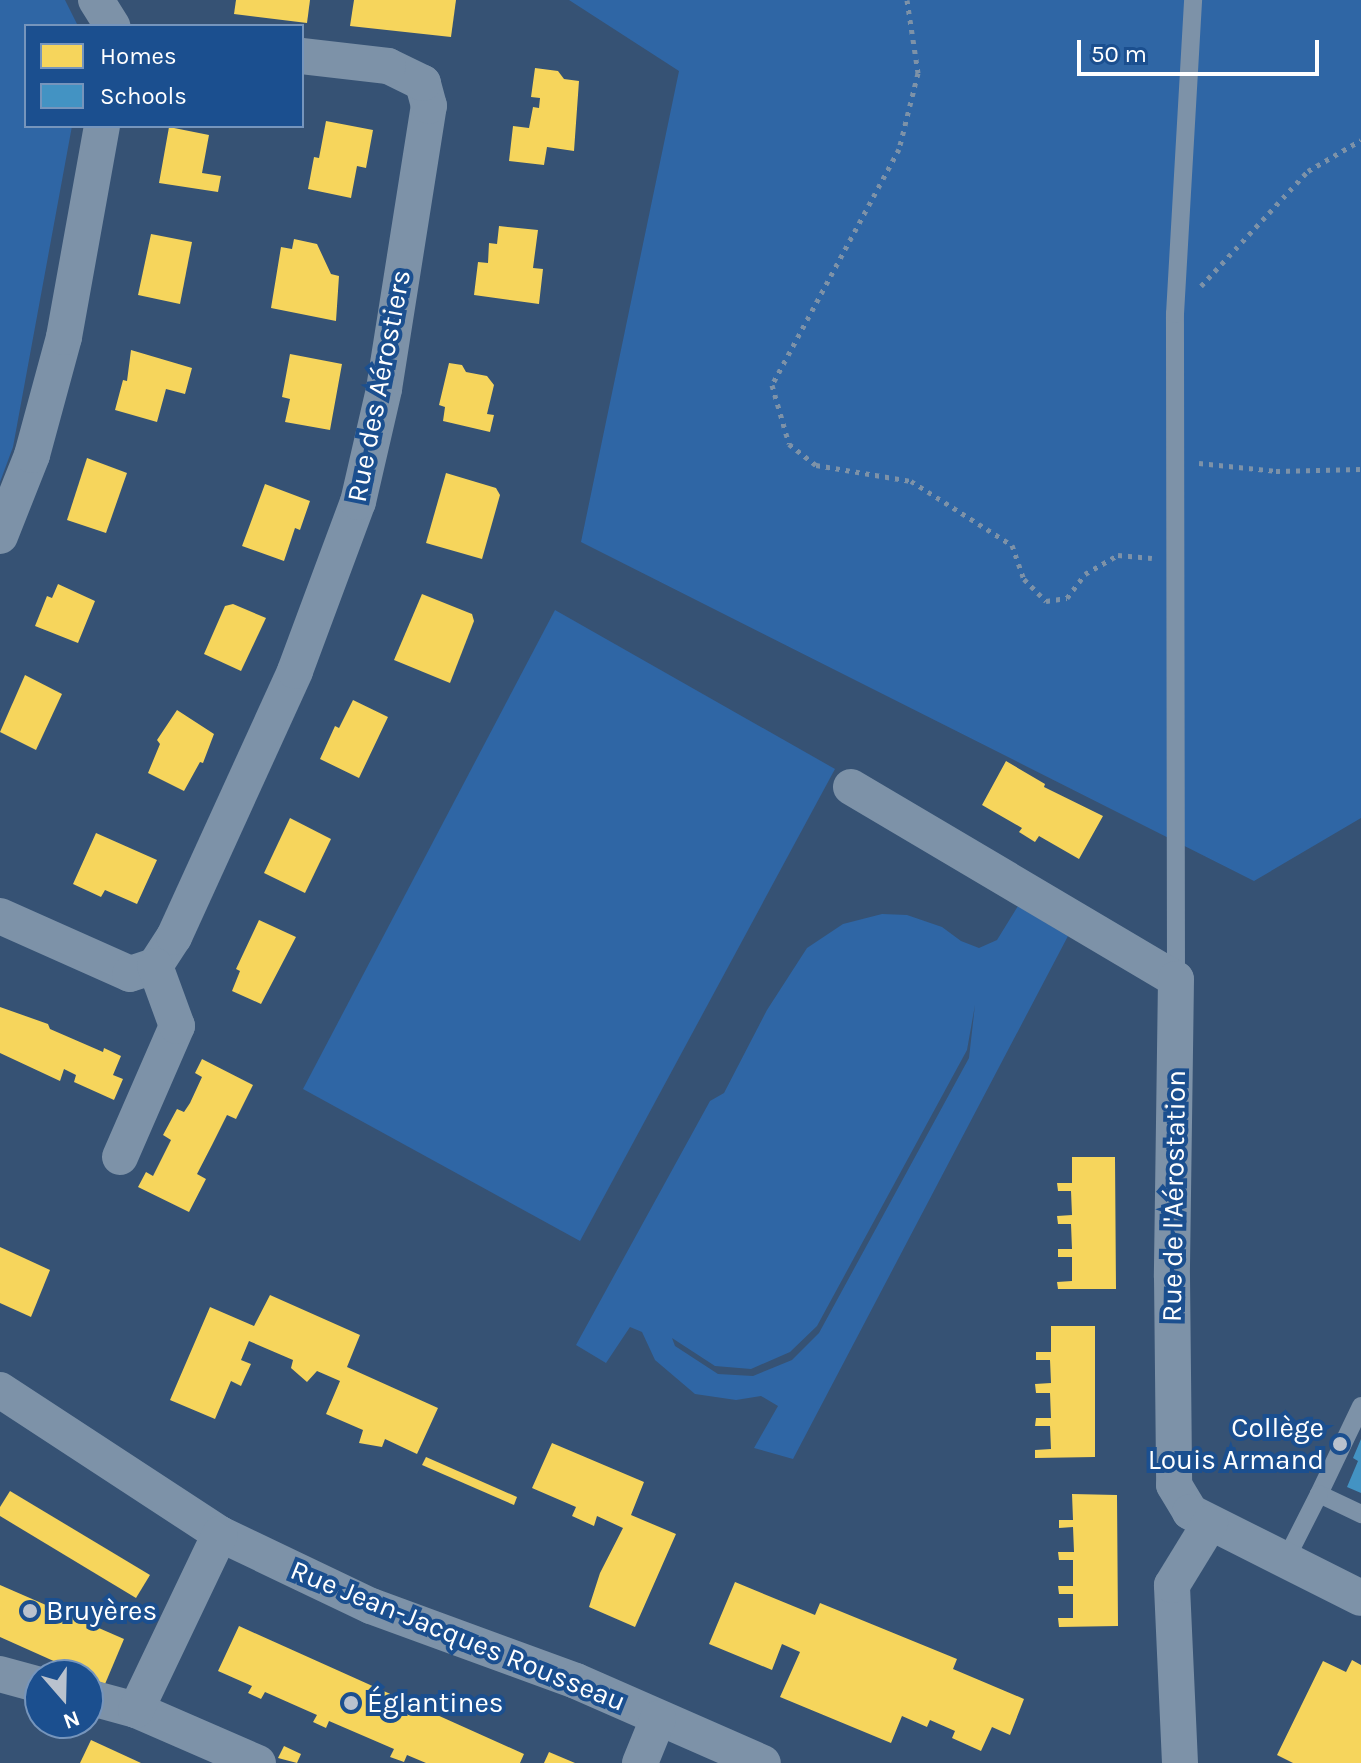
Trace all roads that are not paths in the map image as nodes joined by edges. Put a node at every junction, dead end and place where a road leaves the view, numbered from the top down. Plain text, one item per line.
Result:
1 (96, 0) edge
2 (1193, 0) edge
3 (111, 24) edge
4 (304, 56) edge
5 (102, 128) edge
6 (0, 536) edge
7 (851, 787) dead end
8 (0, 916) edge
9 (155, 966) junction
10 (1176, 979) junction
11 (120, 1157) dead end
12 (0, 1390) edge
13 (1361, 1406) edge
14 (1319, 1494) junction
15 (1361, 1514) edge
16 (1210, 1523) junction
17 (220, 1534) junction
18 (1285, 1561) junction
19 (1361, 1598) edge
20 (0, 1674) edge
21 (24, 1681) edge
22 (104, 1701) edge
23 (136, 1710) junction
24 (658, 1719) junction
25 (258, 1763) edge
26 (640, 1763) edge
27 (763, 1763) edge
28 (1180, 1763) edge

1 - 3 street
2 - 10 lane
4 - 9 street, Rue des Aérostiers
5 - 6 street
7 - 10 street
8 - 9 street
9 - 11 street
10 - 16 street, Rue de l'Aérostation
12 - 17 street, Rue Jean-Jacques Rousseau
13 - 14 lane
14 - 15 lane
14 - 18 lane
16 - 18 street, Rue de l'Aérostation
16 - 28 street
17 - 23 street
17 - 24 street, Rue Jean-Jacques Rousseau
18 - 19 street, Rue de l'Aérostation
20 - 21 street
22 - 23 street
23 - 25 street
24 - 26 street
24 - 27 street, Rue Jean-Jacques Rousseau

